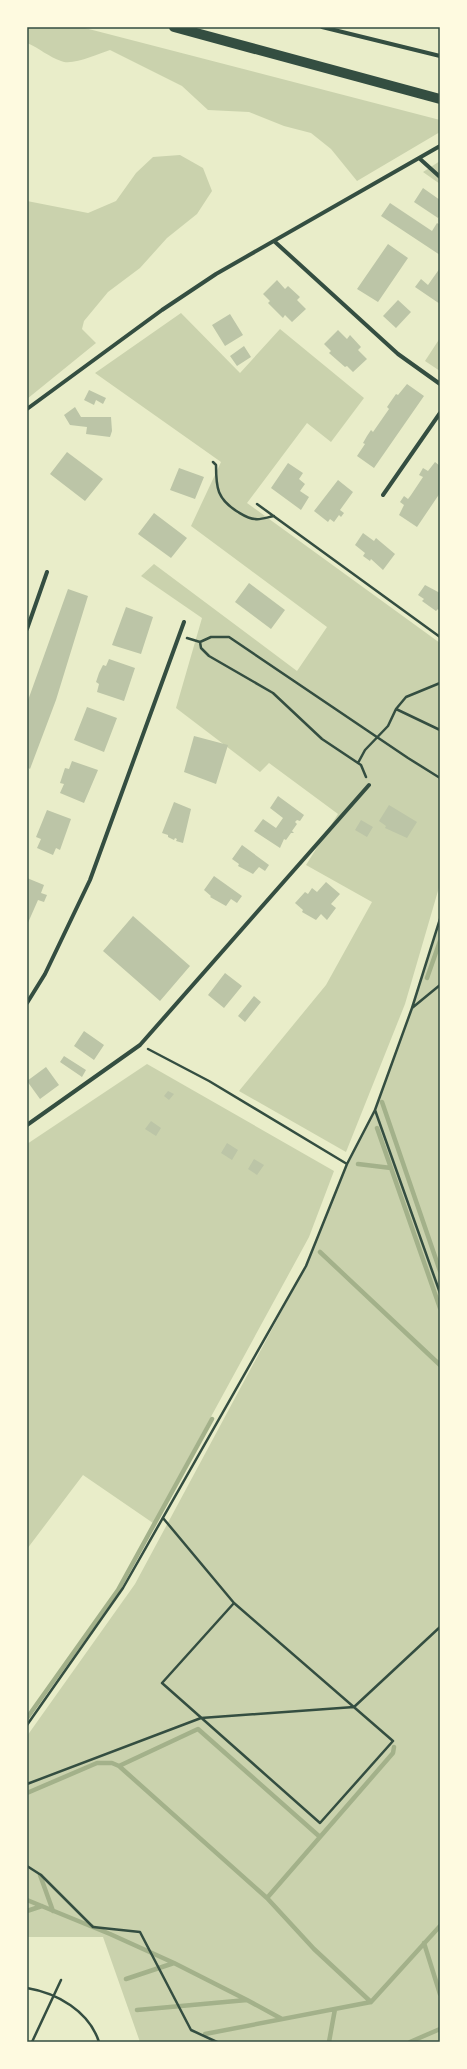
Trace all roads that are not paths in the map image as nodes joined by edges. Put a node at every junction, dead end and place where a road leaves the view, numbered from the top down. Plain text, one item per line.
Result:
1 (174, 27) edge
2 (322, 27) edge
3 (440, 56) edge
4 (440, 99) edge
5 (440, 146) edge
6 (418, 158) junction
7 (440, 177) edge
8 (274, 241) junction
9 (440, 384) edge
10 (27, 409) edge
11 (440, 413) edge
12 (383, 495) dead end
13 (47, 572) dead end
14 (184, 622) dead end
15 (27, 629) edge
16 (369, 785) road end
17 (27, 1003) edge
18 (27, 1125) edge

1 - 4 main road
2 - 3 street
5 - 6 street
6 - 7 street
6 - 8 street
8 - 9 street
8 - 10 street
11 - 12 street
13 - 15 street
14 - 17 street
16 - 18 street

